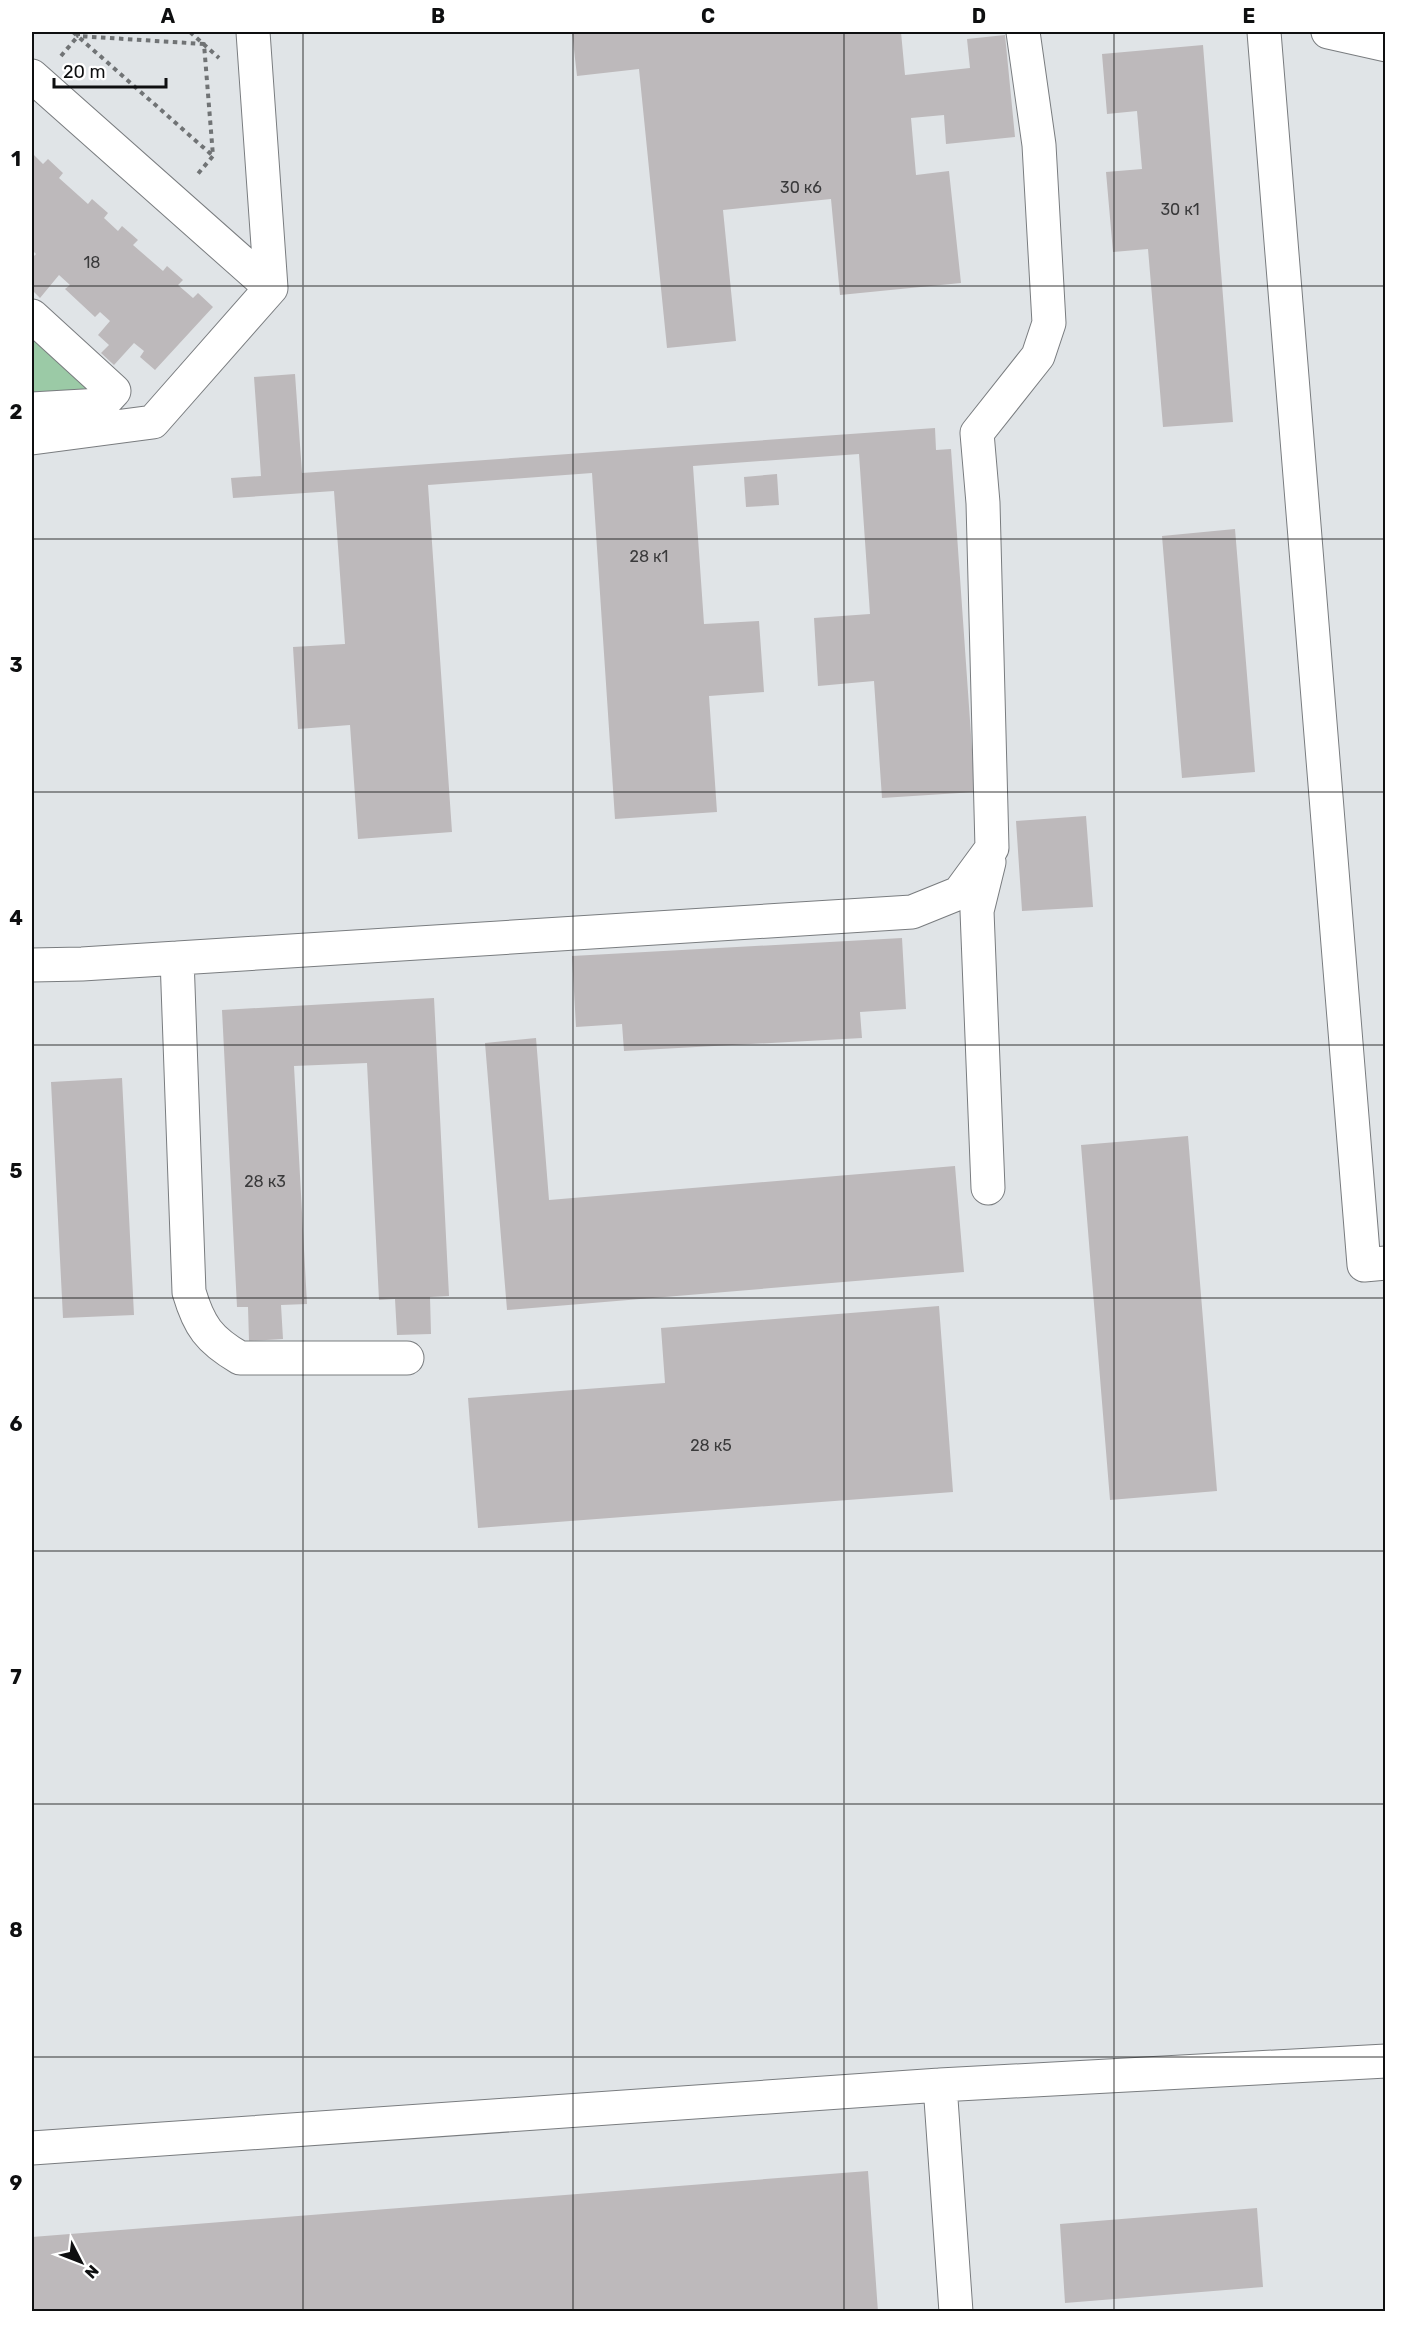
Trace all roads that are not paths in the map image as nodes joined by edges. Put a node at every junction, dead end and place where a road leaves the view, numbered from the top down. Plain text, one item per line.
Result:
1 (253, 32) edge
2 (1023, 32) edge
3 (1264, 32) edge
4 (1328, 32) edge
5 (1386, 45) edge
6 (32, 76) edge
7 (271, 288) junction
8 (32, 316) edge
9 (114, 391) junction
10 (32, 409) edge
11 (153, 422) junction
12 (32, 438) edge
13 (992, 848) junction
14 (177, 958) junction
15 (32, 965) edge
16 (988, 1188) dead end
17 (1386, 1263) edge
18 (407, 1358) dead end
19 (1386, 2061) edge
20 (940, 2085) junction
21 (32, 2148) edge
22 (956, 2312) edge

1 - 7 street
2 - 13 street
3 - 17 street
4 - 5 street
6 - 7 street
7 - 11 street
8 - 9 street
9 - 10 street
9 - 11 street
11 - 12 street
13 - 14 street
13 - 16 street
14 - 15 street
14 - 18 street
19 - 20 street
20 - 21 street
20 - 22 street

